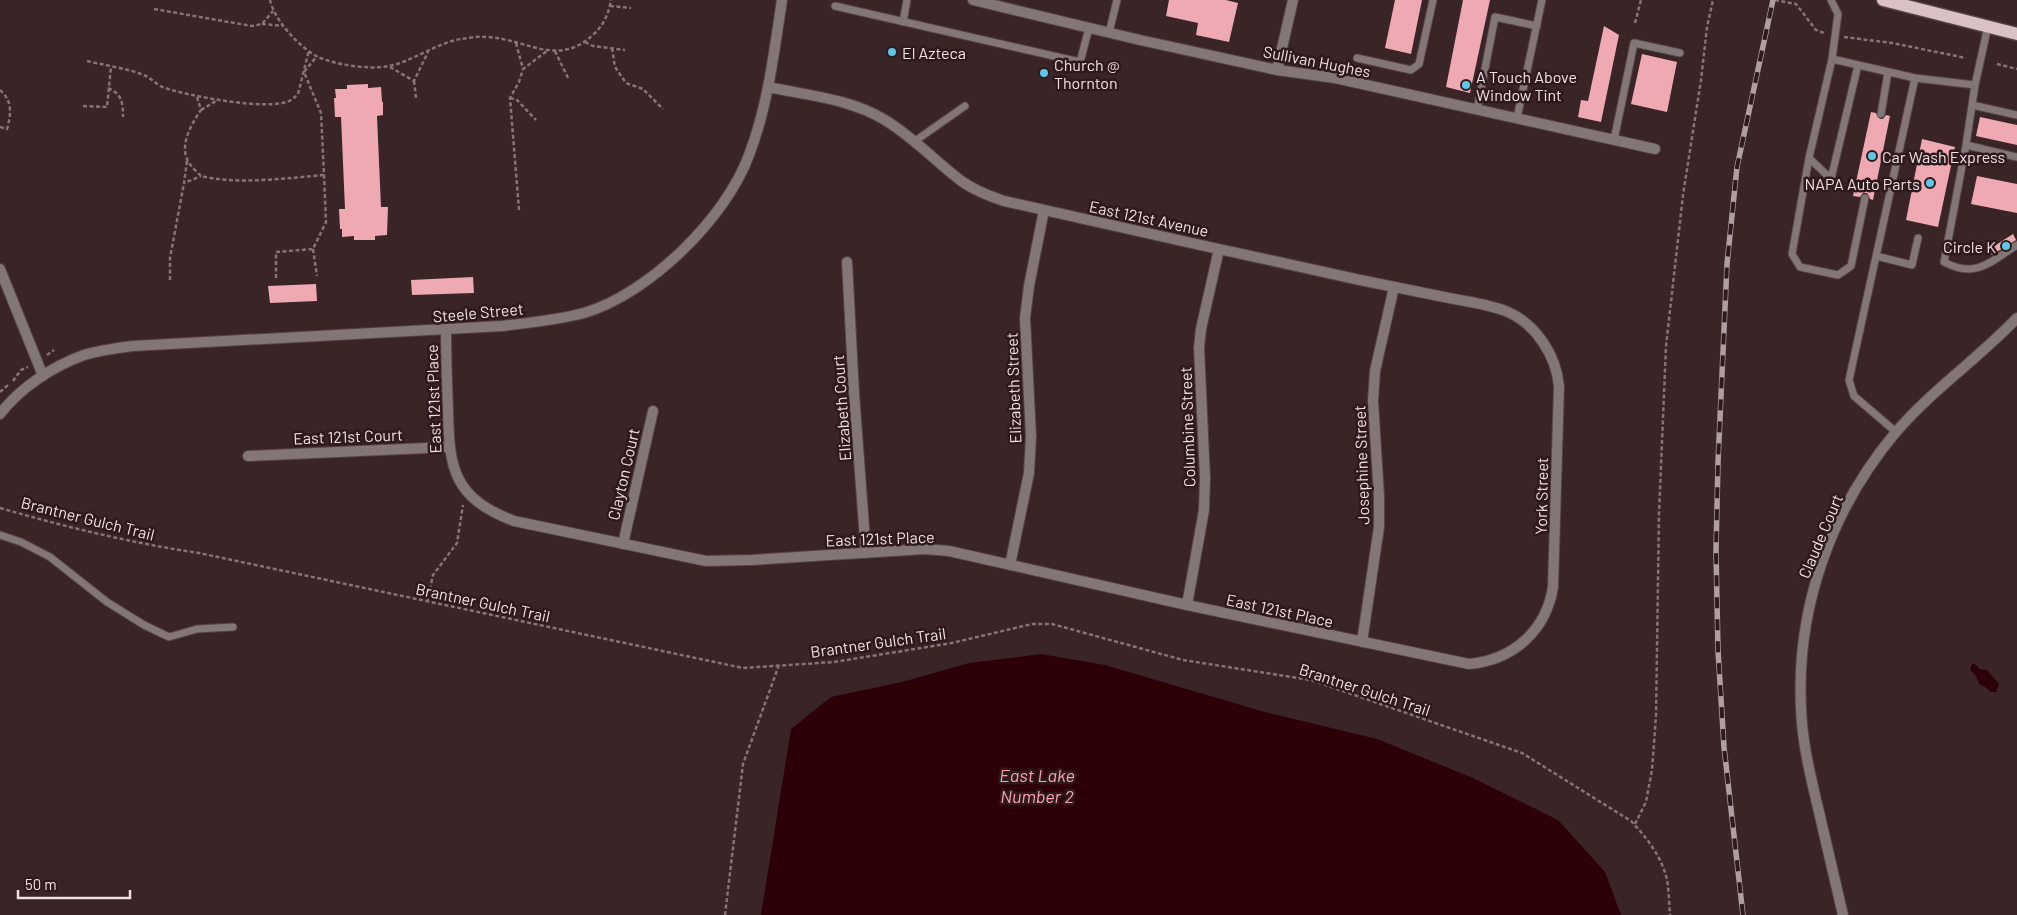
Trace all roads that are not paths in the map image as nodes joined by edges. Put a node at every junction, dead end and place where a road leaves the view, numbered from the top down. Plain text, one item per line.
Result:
1 (782, 0) edge
2 (907, 0) edge
3 (973, 0) edge
4 (1117, 0) edge
5 (1293, 0) edge
6 (1433, 0) edge
7 (1542, 0) edge
8 (1831, 0) edge
9 (1883, 0) edge
10 (995, 3) edge
11 (835, 6) dead end
12 (903, 22) junction
13 (1537, 26) junction
14 (1988, 26) junction
15 (1089, 28) junction
16 (1110, 33) junction
17 (2017, 34) edge
18 (1680, 53) dead end
19 (1356, 58) dead end
20 (1832, 59) junction
21 (1858, 65) junction
22 (1278, 70) junction
23 (1888, 72) junction
24 (1915, 78) junction
25 (1975, 85) junction
26 (768, 87) junction
27 (1972, 105) junction
28 (965, 106) dead end
29 (1477, 110) junction
30 (1881, 114) dead end
31 (2017, 115) edge
32 (1517, 118) junction
33 (915, 140) junction
34 (1614, 140) junction
35 (1966, 145) junction
36 (1656, 149) dead end
37 (2017, 157) edge
38 (1809, 158) junction
39 (1865, 198) dead end
40 (1044, 210) junction
41 (1918, 238) dead end
42 (2017, 245) edge
43 (1219, 249) junction
44 (1876, 256) junction
45 (847, 262) dead end
46 (0, 269) edge
47 (1394, 287) junction
48 (2017, 318) edge
49 (446, 330) junction
50 (1540, 338) joint
51 (44, 376) junction
52 (653, 412) dead end
53 (0, 414) edge
54 (1896, 432) junction
55 (449, 447) junction
56 (248, 456) dead end
57 (0, 535) edge
58 (622, 544) junction
59 (866, 553) junction
60 (1010, 565) junction
61 (1187, 605) junction
62 (233, 627) dead end
63 (1362, 642) junction
64 (1518, 647) joint
65 (1843, 915) edge

1 - 26 street, Steele Street
2 - 12 lane
3 - 10 street, Sullivan Hughes
4 - 16 lane
5 - 22 street
6 - 19 lane
7 - 13 lane
8 - 20 lane
9 - 14 main road
10 - 15 street, Sullivan Hughes
11 - 12 lane
12 - 15 lane
13 - 29 lane
13 - 32 lane
14 - 17 main road
14 - 25 lane
15 - 16 street, Sullivan Hughes
16 - 22 street, Sullivan Hughes
18 - 34 lane
20 - 21 lane
20 - 38 lane
21 - 23 lane
21 - 38 lane
22 - 29 street, Sullivan Hughes
23 - 24 lane
23 - 30 lane
24 - 25 lane
24 - 44 lane
25 - 27 lane
26 - 33 street, East 121st Avenue
26 - 49 street, Steele Street
27 - 31 lane
27 - 35 lane
28 - 33 lane
29 - 32 street, Sullivan Hughes
32 - 34 street, Sullivan Hughes
33 - 40 street, East 121st Avenue
34 - 36 street, Sullivan Hughes
35 - 37 lane
35 - 42 lane
38 - 39 lane
40 - 43 street, East 121st Avenue
40 - 60 street, Elizabeth Street
41 - 44 lane
43 - 47 street, East 121st Avenue
43 - 61 street, Columbine Street
44 - 54 lane
45 - 59 street, Elizabeth Court
46 - 51 street
47 - 50 street, East 121st Avenue
47 - 63 street, Josephine Street
48 - 54 street, Claude Court
49 - 51 street, Steele Street
49 - 55 street, East 121st Place
50 - 64 street, York Street
51 - 53 street, Steele Street
52 - 58 street, Clayton Court
54 - 65 street, Claude Court
55 - 56 street, East 121st Court
55 - 58 street, East 121st Place
57 - 62 lane
58 - 59 street, East 121st Place
59 - 60 street, East 121st Place
60 - 61 street, East 121st Place
61 - 63 street, East 121st Place
63 - 64 street, East 121st Place

